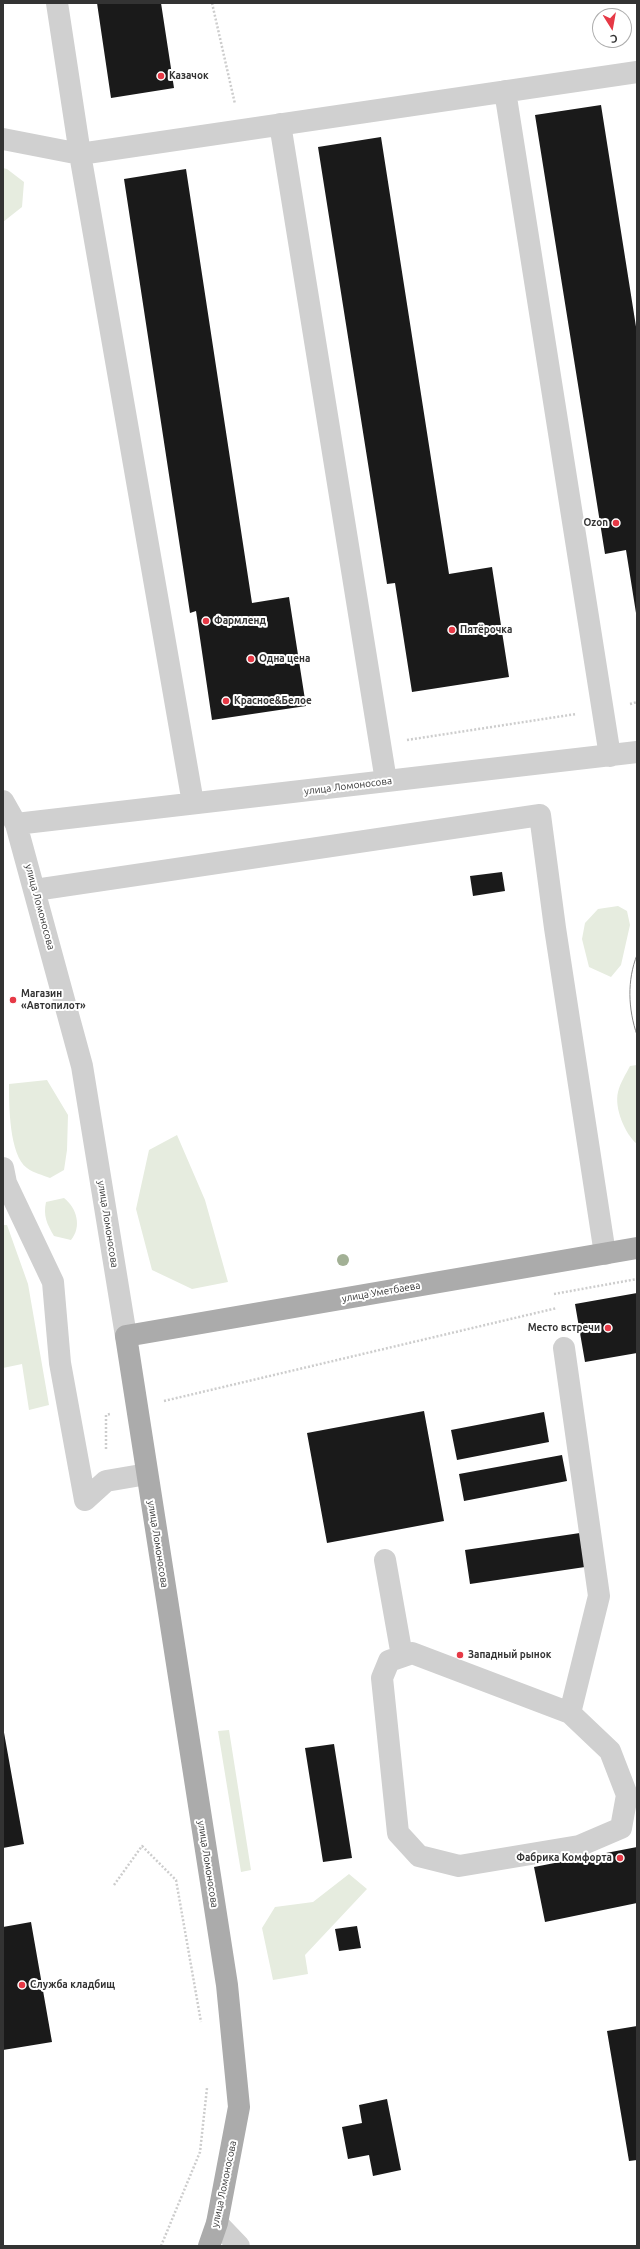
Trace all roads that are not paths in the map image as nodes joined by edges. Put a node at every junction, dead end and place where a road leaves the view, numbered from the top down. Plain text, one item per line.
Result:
1 (57, 3) edge
2 (637, 72) edge
3 (505, 91) junction
4 (280, 124) junction
5 (3, 139) edge
6 (80, 154) junction
7 (637, 752) edge
8 (610, 756) junction
9 (386, 781) junction
10 (3, 801) edge
11 (193, 803) junction
12 (16, 824) junction
13 (35, 890) junction
14 (3, 1168) edge
15 (637, 1248) edge
16 (605, 1254) junction
17 (126, 1336) junction
18 (564, 1348) dead end
19 (147, 1474) junction
20 (385, 1560) dead end
21 (402, 1656) junction
22 (570, 1713) junction
23 (217, 2223) junction
24 (209, 2246) edge
25 (239, 2246) edge

1 - 6 street
2 - 3 street
3 - 4 street
3 - 8 street
4 - 6 street
4 - 9 street
5 - 6 street
6 - 11 street
7 - 8 street, улица Ломоносова
8 - 9 street, улица Ломоносова
9 - 11 street, улица Ломоносова
10 - 12 street
11 - 12 street, улица Ломоносова
12 - 13 street, улица Ломоносова
13 - 16 street
13 - 17 street, улица Ломоносова
14 - 19 street
15 - 16 main road, улица Уметбаева
16 - 17 main road, улица Уметбаева
17 - 19 main road, улица Ломоносова
18 - 22 street
19 - 23 main road, улица Ломоносова
20 - 21 street
21 - 22 street
21 - 22 street
23 - 24 main road, улица Ломоносова
23 - 25 street

